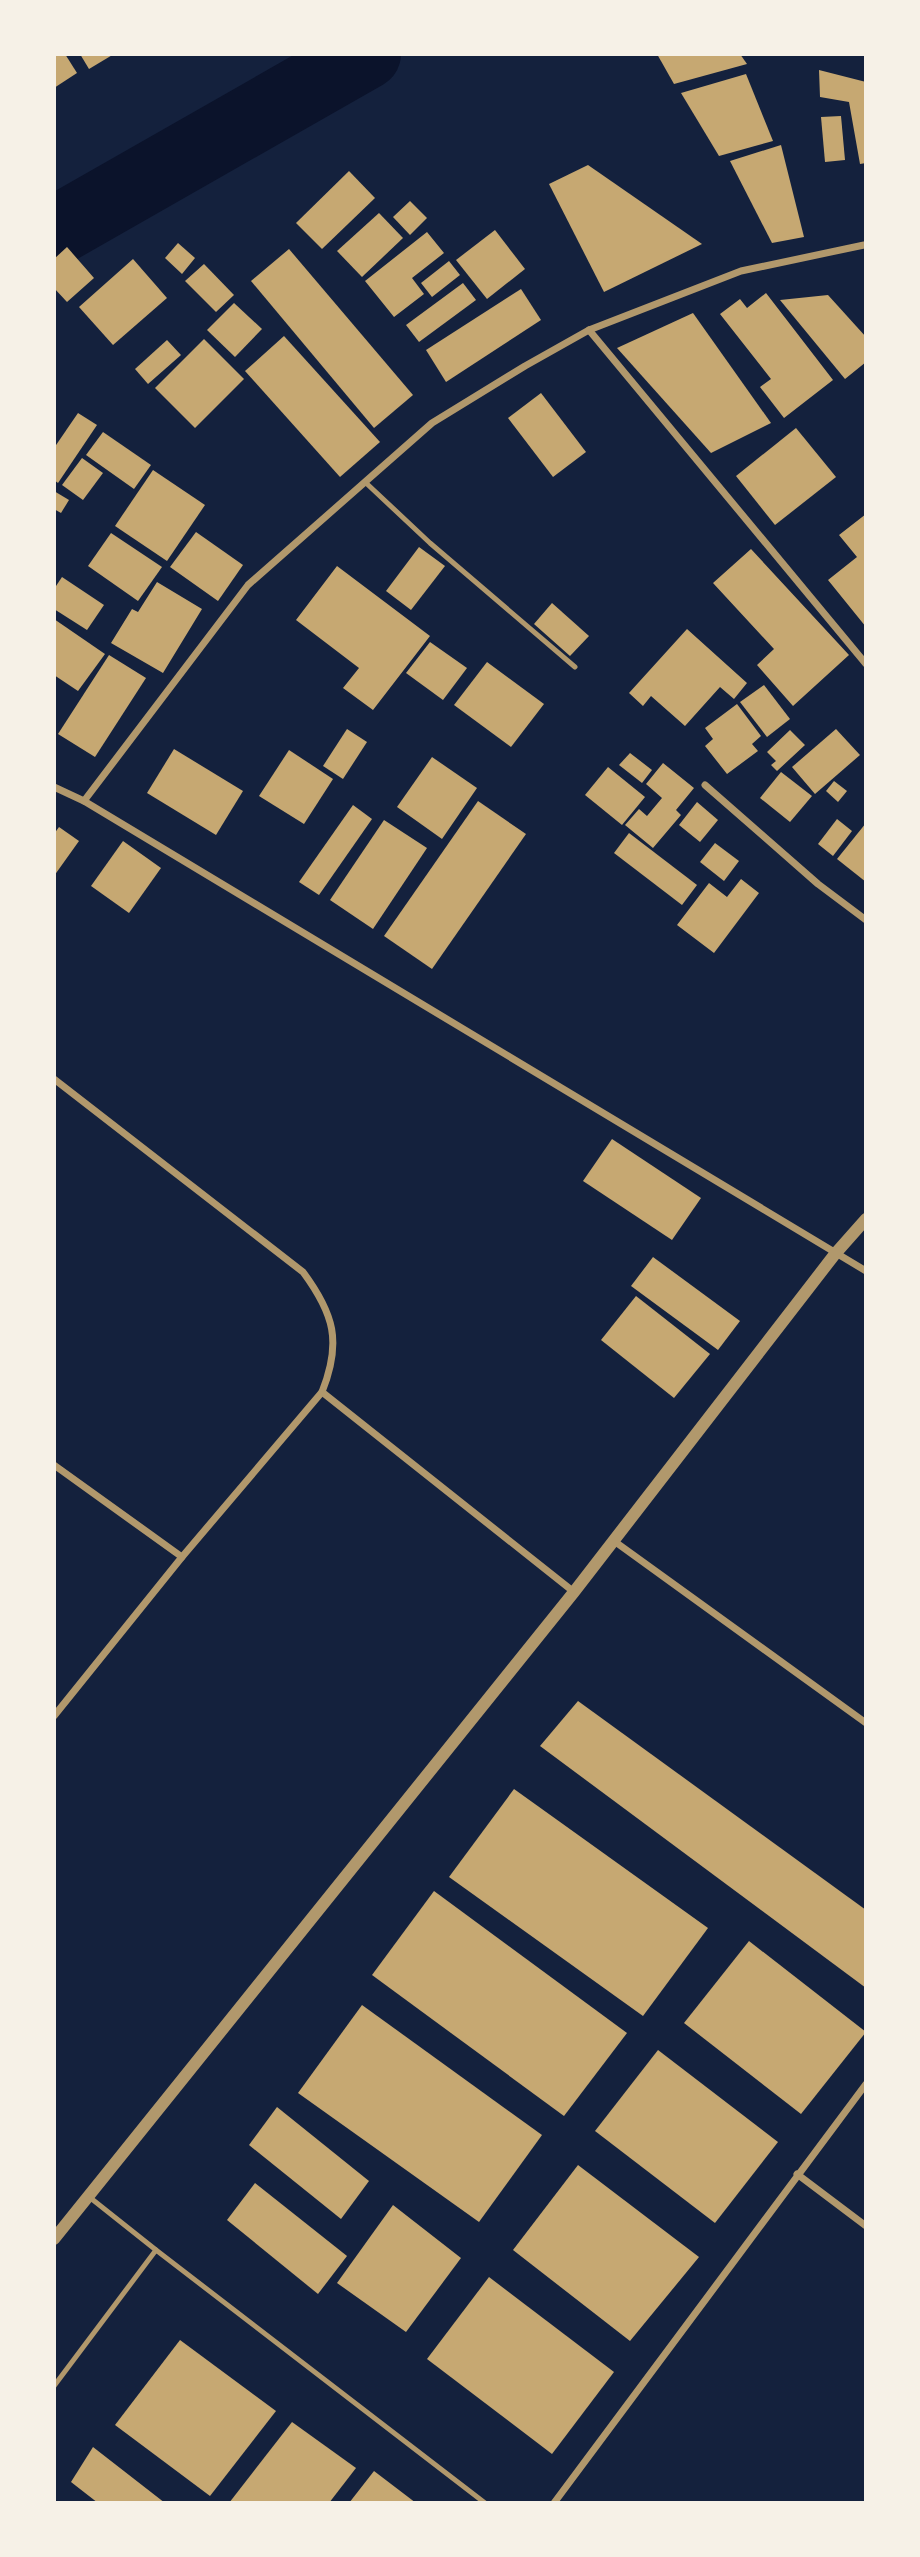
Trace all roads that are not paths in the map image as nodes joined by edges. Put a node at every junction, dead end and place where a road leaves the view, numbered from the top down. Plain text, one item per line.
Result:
1 (864, 245) edge
2 (589, 330) junction
3 (365, 482) junction
4 (866, 664) edge
5 (575, 667) dead end
6 (705, 785) dead end
7 (54, 787) edge
8 (84, 801) junction
9 (866, 920) edge
10 (54, 1080) edge
11 (866, 1219) edge
12 (835, 1254) junction
13 (866, 1271) edge
14 (322, 1392) junction
15 (54, 1465) edge
16 (614, 1541) junction
17 (182, 1557) junction
18 (574, 1592) junction
19 (54, 1716) edge
20 (866, 1723) edge
21 (866, 2084) edge
22 (797, 2174) junction
23 (88, 2196) junction
24 (866, 2226) edge
25 (54, 2239) edge
26 (156, 2250) junction
27 (54, 2386) edge
28 (485, 2503) edge
29 (554, 2503) edge

1 - 2 street
2 - 3 street
2 - 4 street
3 - 5 lane
3 - 8 street
6 - 9 street
7 - 8 street
8 - 12 street
10 - 14 street
11 - 12 street
12 - 13 street
12 - 16 street
14 - 17 street
14 - 18 street
15 - 17 street
16 - 18 street
16 - 20 street
17 - 19 street
18 - 23 street
21 - 22 street
22 - 24 street
22 - 29 street
23 - 25 street
23 - 26 lane
26 - 27 lane
26 - 28 lane

